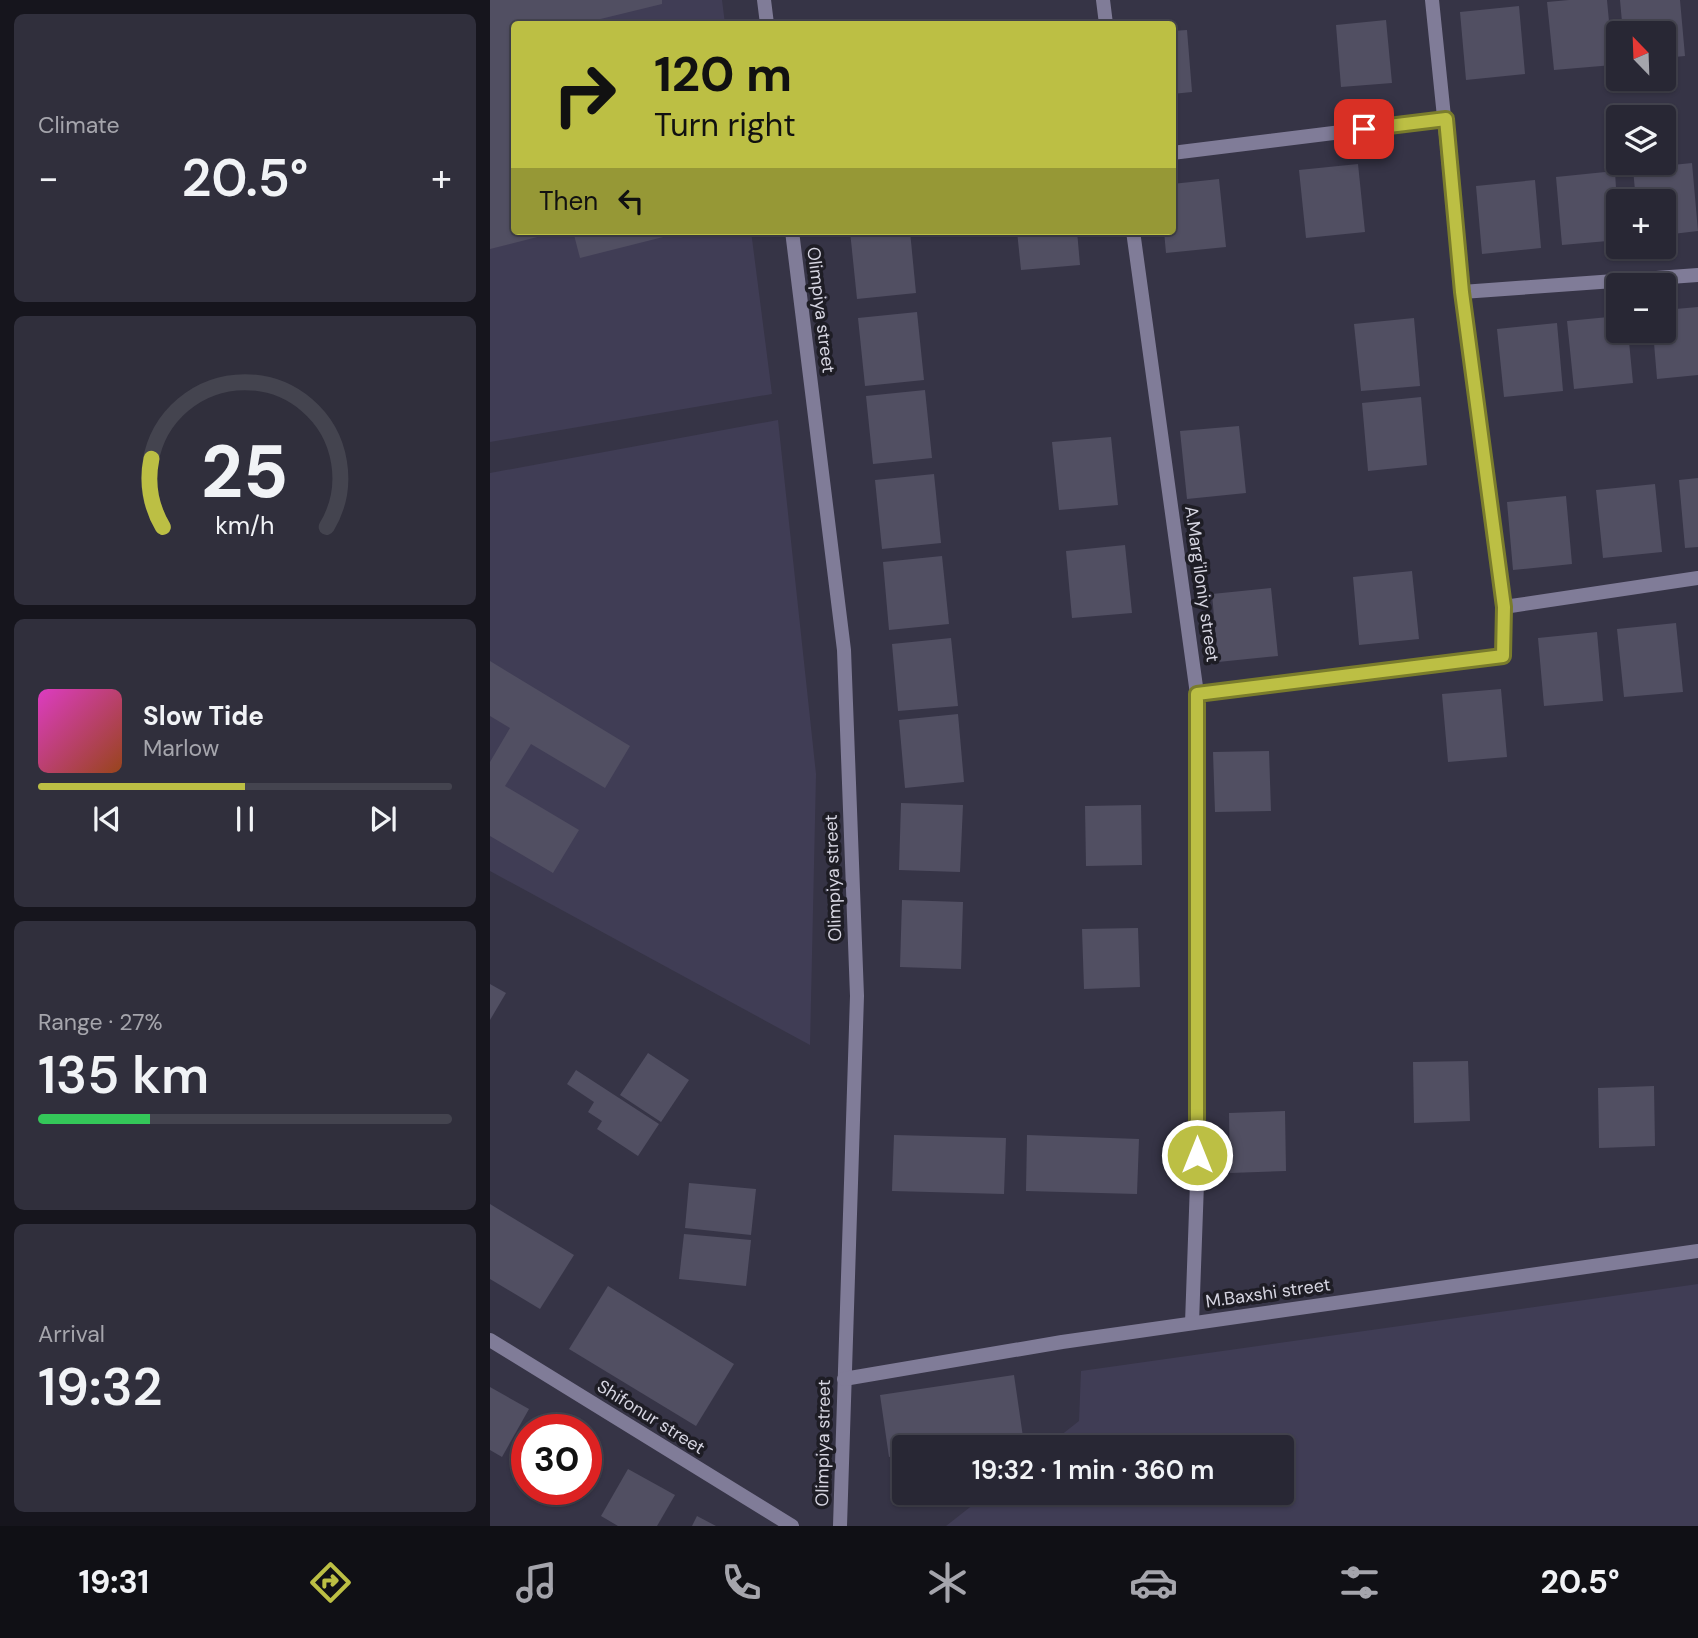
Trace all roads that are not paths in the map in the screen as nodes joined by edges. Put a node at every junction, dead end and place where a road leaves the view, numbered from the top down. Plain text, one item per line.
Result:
1 (764, 0) edge
2 (1102, 0) edge
3 (1432, 0) edge
4 (767, 21) edge
5 (1106, 21) edge
6 (1446, 119) junction
7 (1176, 153) edge
8 (792, 235) edge
9 (1134, 235) edge
10 (1698, 275) edge
11 (1462, 292) junction
12 (1698, 578) edge
13 (1504, 607) junction
14 (1197, 694) junction
15 (1698, 1251) edge
16 (1192, 1323) junction
17 (490, 1340) edge
18 (844, 1379) junction
19 (792, 1526) edge
20 (841, 1526) edge

1 - 4 street
2 - 5 street
3 - 6 street
6 - 7 street
6 - 11 street
8 - 18 street, Olimpiya street
9 - 14 street, A.Marg'iloniy street
10 - 11 street
11 - 13 street
12 - 13 street
13 - 14 street
14 - 16 street, A.Marg'iloniy street
15 - 16 street, M.Baxshi street
16 - 18 street, M.Baxshi street
17 - 19 street, Shifonur street
18 - 20 street, Olimpiya street

